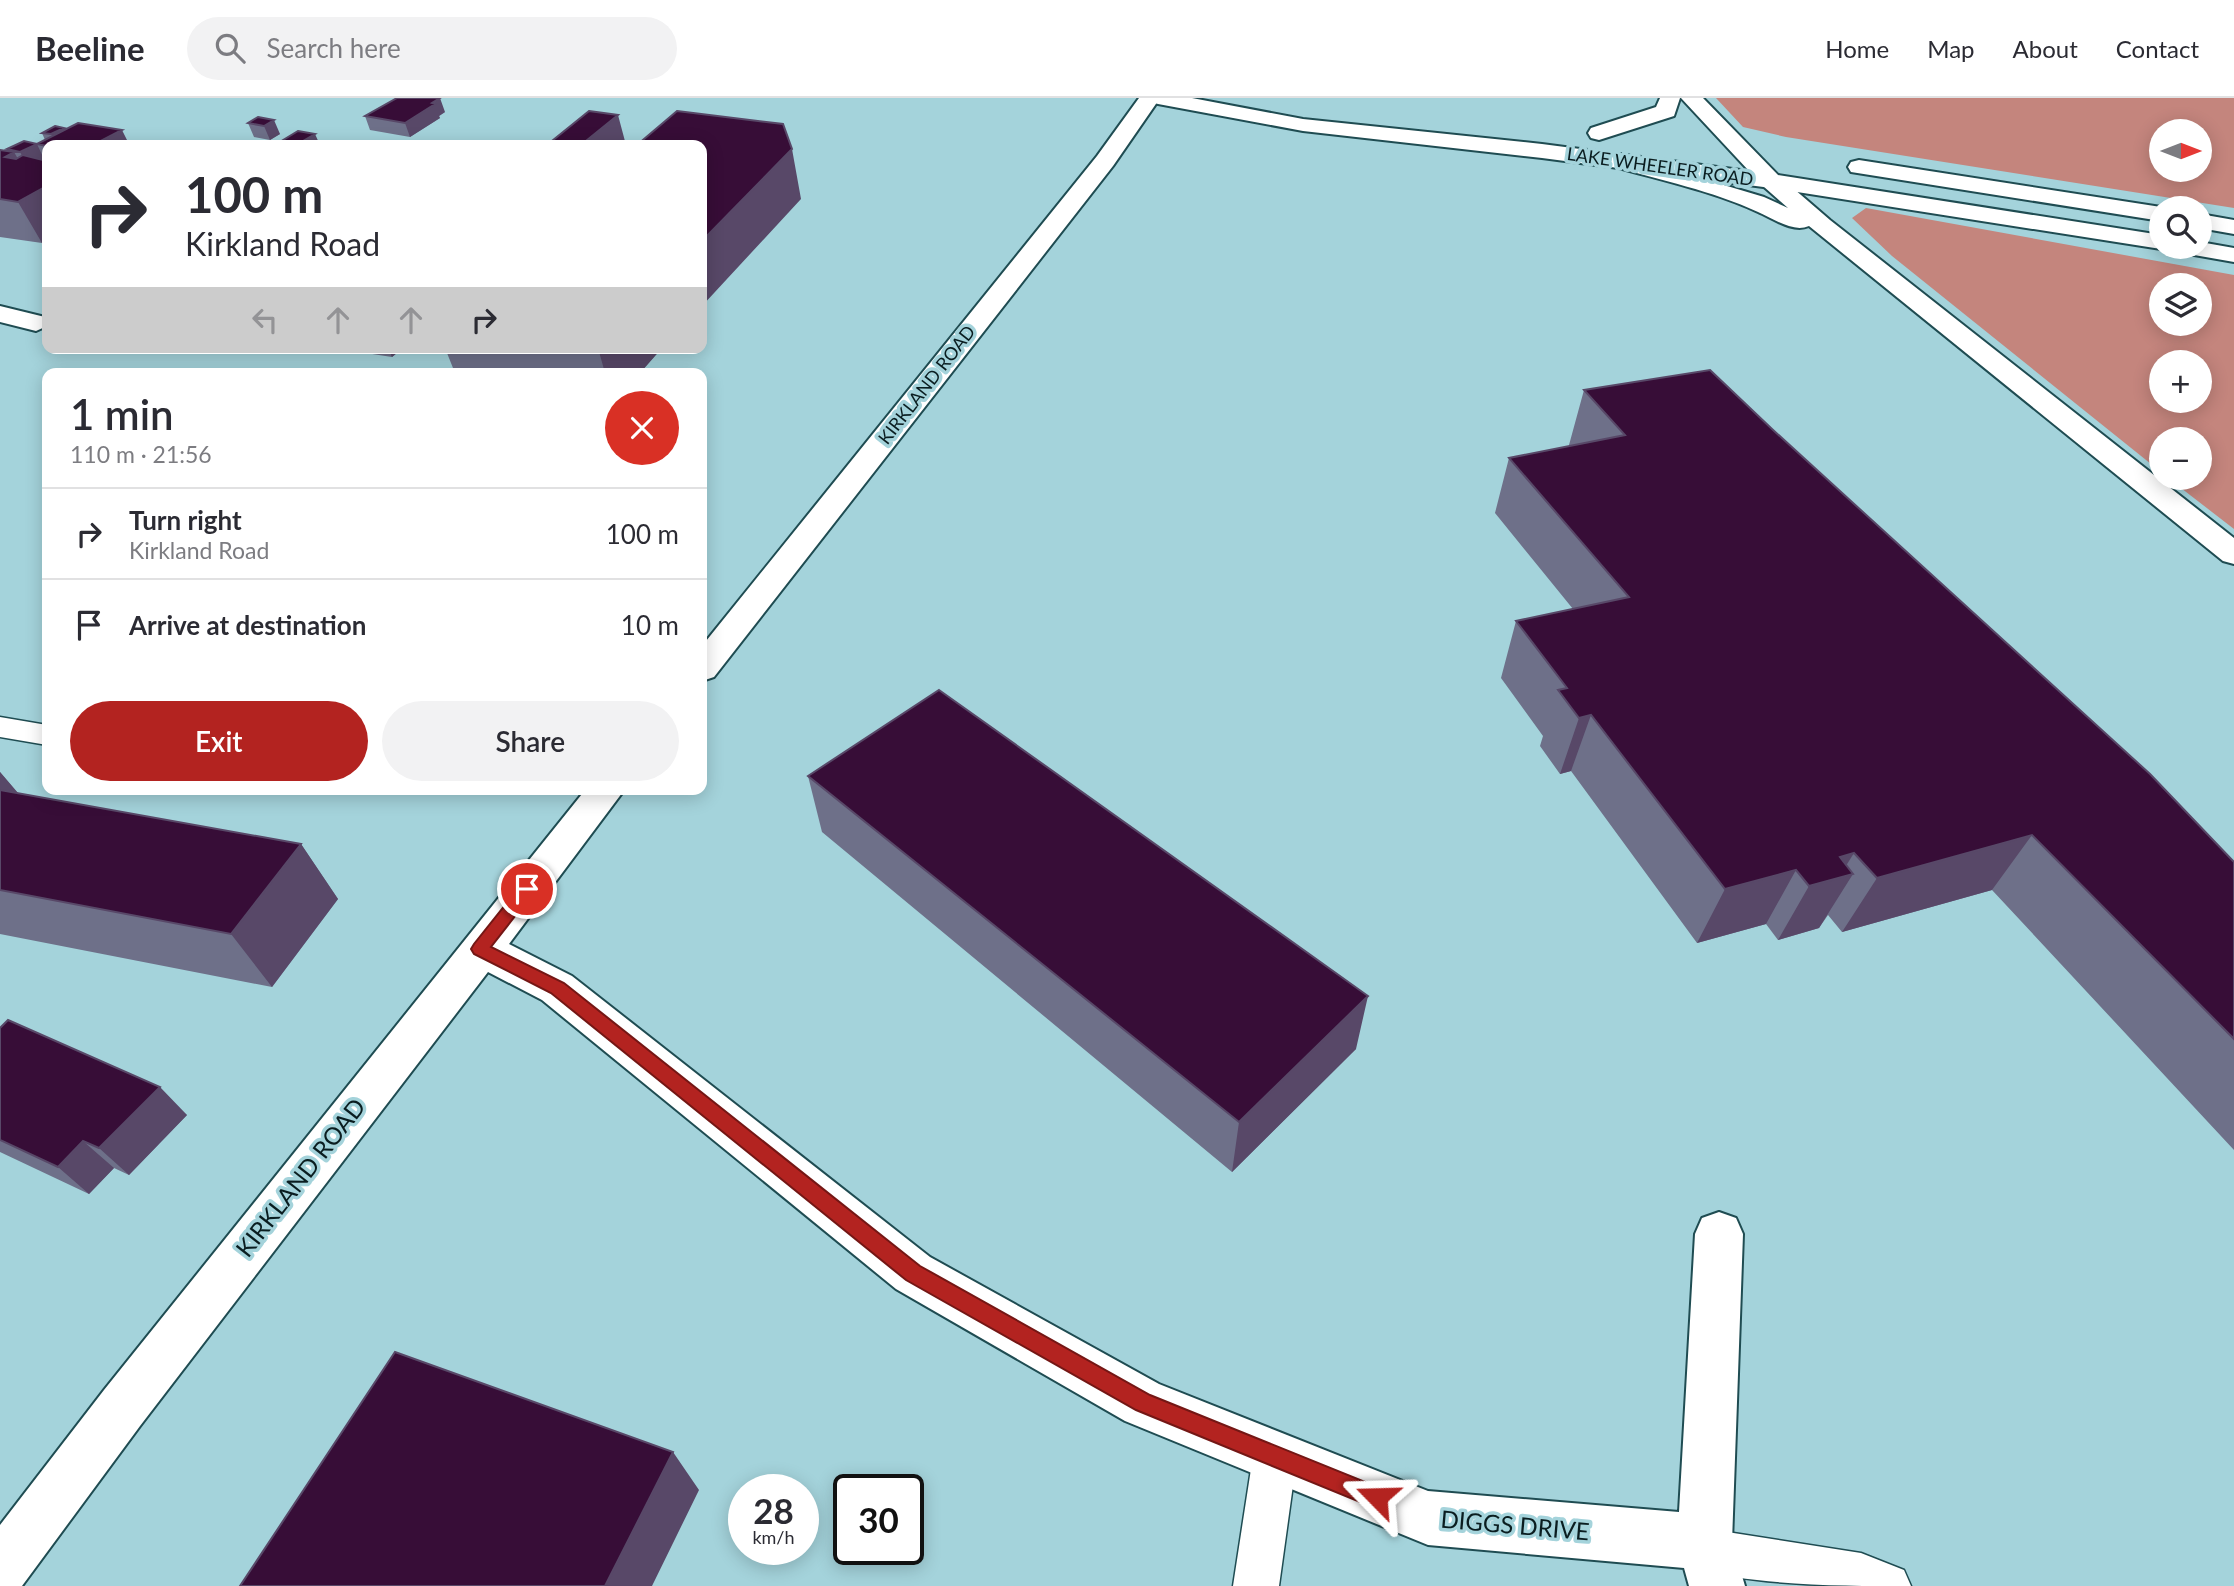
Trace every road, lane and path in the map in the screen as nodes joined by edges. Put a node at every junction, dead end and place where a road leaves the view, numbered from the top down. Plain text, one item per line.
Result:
1 (1150, 98) edge
2 (1158, 98) edge
3 (1235, 98) edge
4 (1670, 98) edge
5 (1691, 98) edge
6 (1276, 99) edge
7 (1572, 130) dead end
8 (1598, 133) junction
9 (1657, 140) dead end
10 (1704, 146) dead end
11 (1740, 150) junction
12 (1619, 161) junction
13 (1842, 165) dead end
14 (1774, 168) junction
15 (2149, 212) edge
16 (2212, 223) edge
17 (2234, 227) edge
18 (1841, 240) junction
19 (2149, 240) edge
20 (2212, 251) edge
21 (2234, 255) edge
22 (0, 314) edge
23 (36, 323) dead end
24 (2234, 554) edge
25 (707, 663) edge
26 (0, 727) edge
27 (42, 734) edge
28 (602, 795) edge
29 (480, 949) junction
30 (1719, 1234) dead end
31 (1275, 1455) junction
32 (1710, 1560) edge
33 (0, 1570) edge
34 (1256, 1586) edge
35 (1888, 1586) edge

1 - 25 main road, KIRKLAND ROAD
2 - 12 main road, LAKE WHEELER ROAD
3 - 6 main road
4 - 8 main road
5 - 11 main road
7 - 8 main road, LAKE WHEELER ROAD
8 - 9 main road, LAKE WHEELER ROAD
10 - 11 main road, LAKE WHEELER ROAD
11 - 14 main road
12 - 14 main road, LAKE WHEELER ROAD
12 - 18 main road
13 - 15 main road
14 - 18 main road
14 - 19 main road, LAKE WHEELER ROAD
16 - 17 main road
18 - 24 main road
20 - 21 main road
22 - 23 main road
26 - 27 lane
28 - 29 main road, KIRKLAND ROAD
29 - 31 main road, DIGGS DRIVE
29 - 33 main road, KIRKLAND ROAD
30 - 32 main road
31 - 32 main road, DIGGS DRIVE
31 - 34 lane
32 - 35 lane

